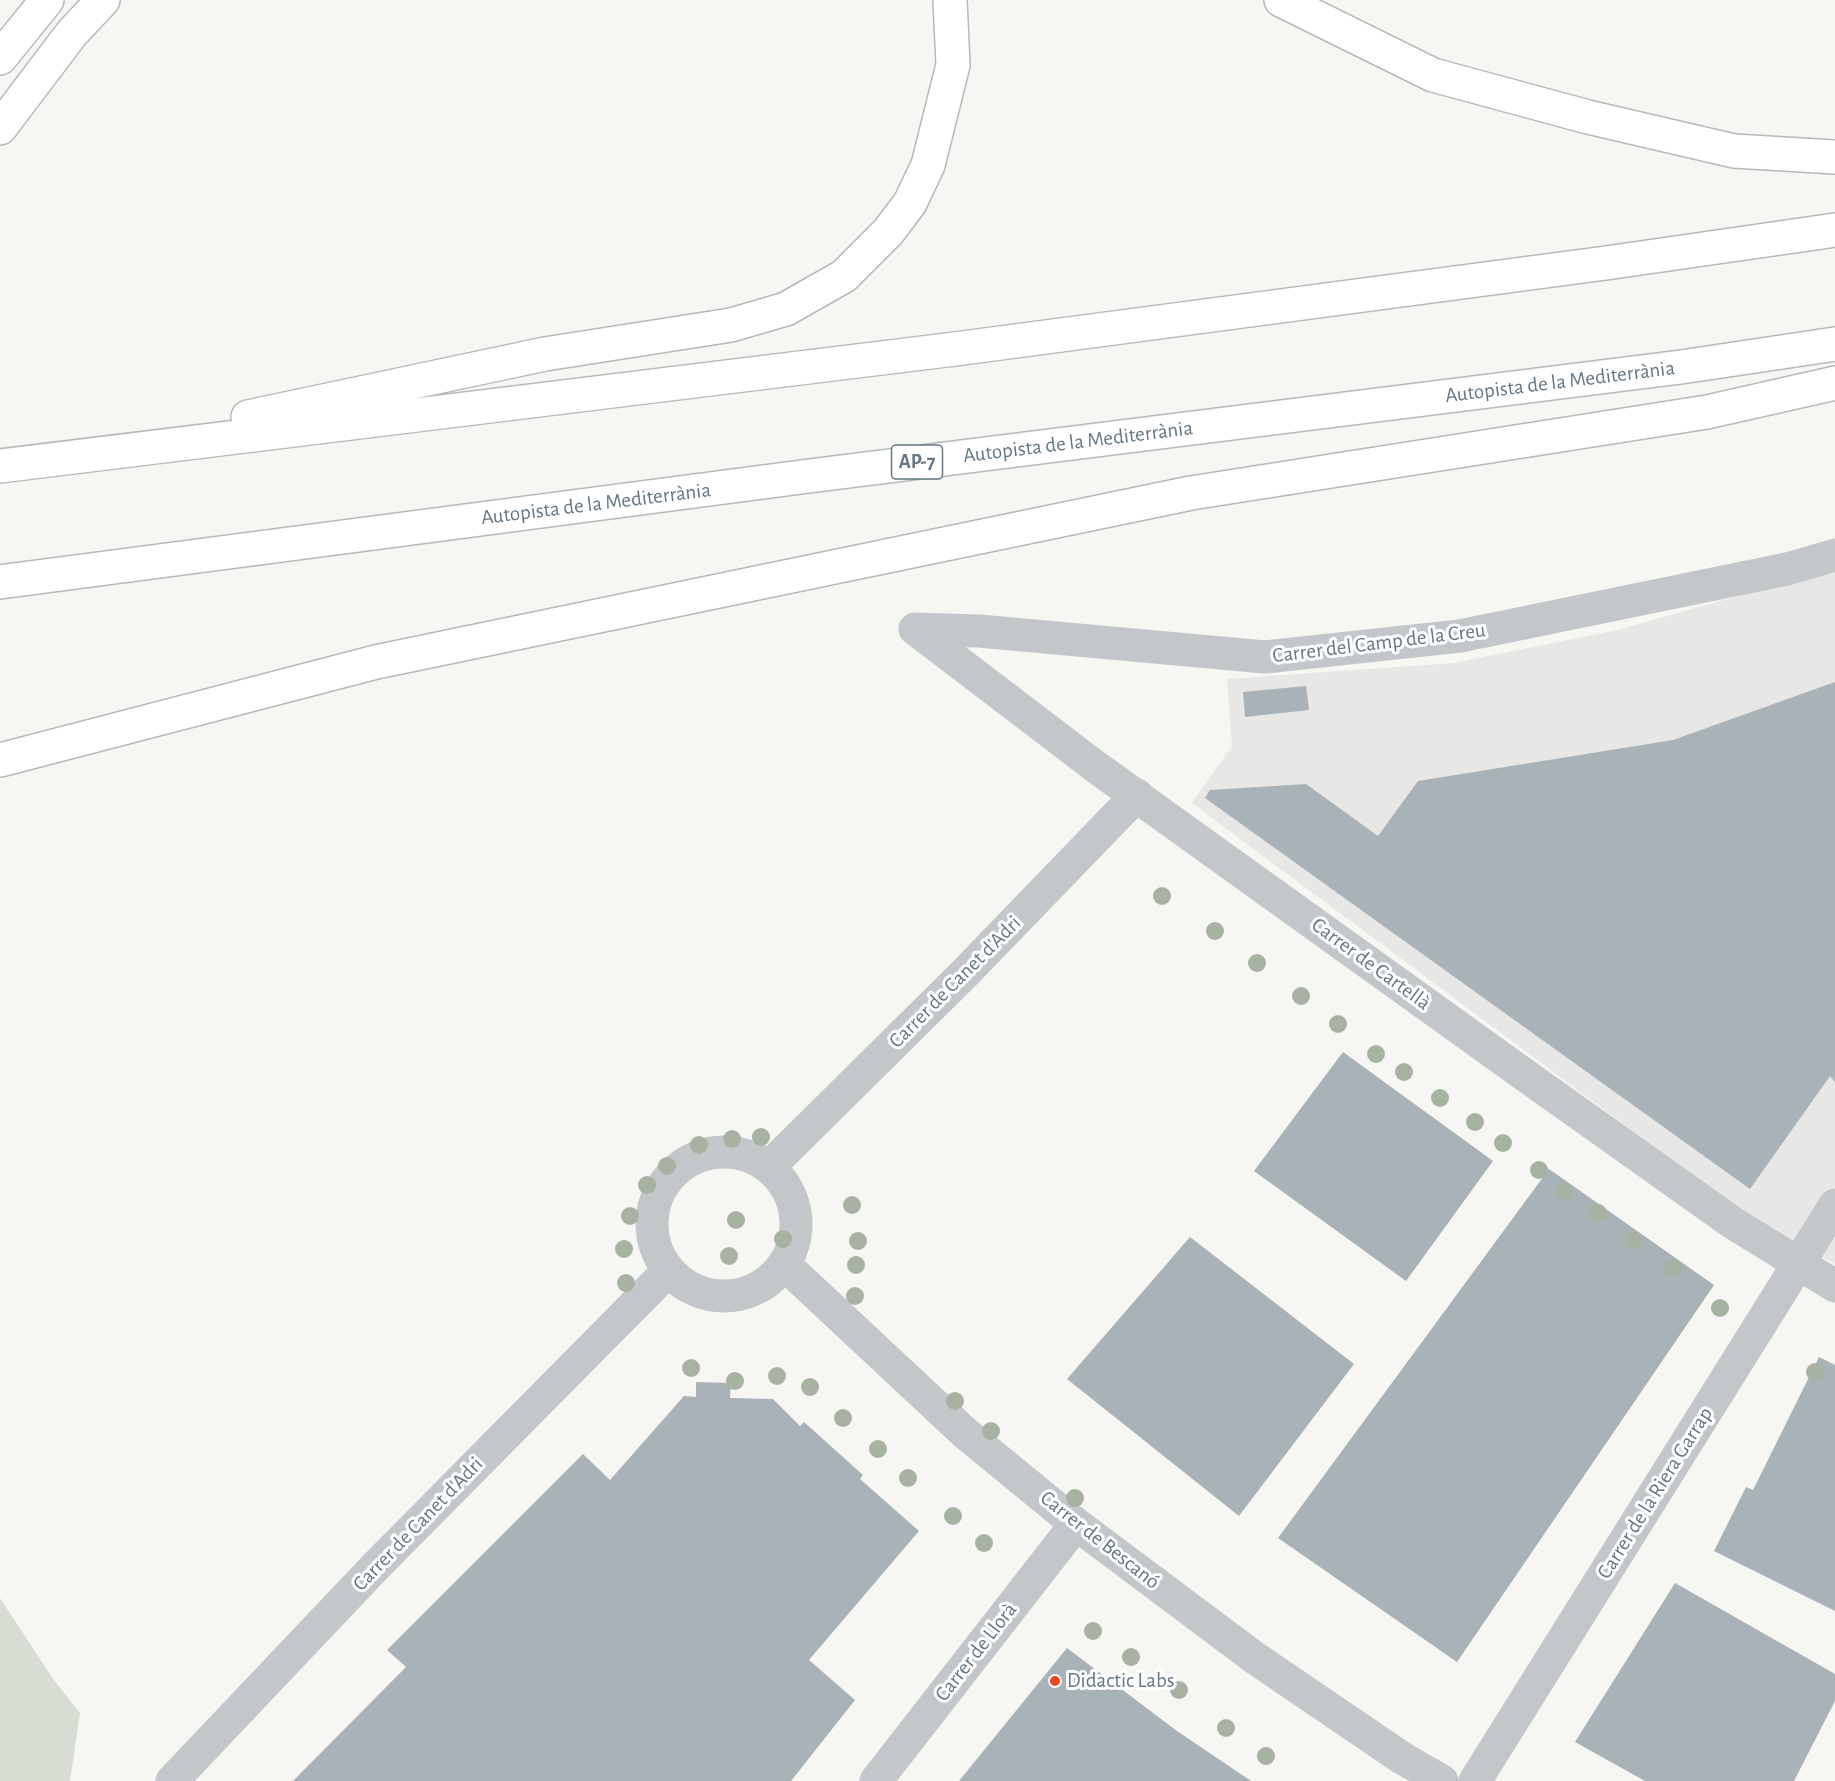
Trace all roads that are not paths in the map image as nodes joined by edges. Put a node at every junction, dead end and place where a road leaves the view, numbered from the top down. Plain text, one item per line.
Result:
1 (47, 0) edge
2 (104, 0) edge
3 (950, 0) edge
4 (1281, 0) edge
5 (0, 58) edge
6 (0, 128) edge
7 (1835, 157) edge
8 (1835, 230) edge
9 (1835, 345) edge
10 (1835, 383) edge
11 (34, 462) junction
12 (0, 466) edge
13 (1835, 555) edge
14 (0, 582) edge
15 (915, 629) joint
16 (0, 760) edge
17 (1137, 795) junction
18 (770, 1167) junction
19 (1835, 1205) edge
20 (1798, 1263) junction
21 (784, 1264) junction
22 (668, 1271) junction
23 (1835, 1286) edge
24 (1076, 1524) junction
25 (172, 1781) edge
26 (876, 1781) edge
27 (1442, 1781) edge
28 (1475, 1781) edge

1 - 5 highway
2 - 6 highway
3 - 11 highway
4 - 7 highway
8 - 11 highway
9 - 14 highway, Autopista de la Mediterrània / AP-7
10 - 16 highway
11 - 12 highway
13 - 15 street, Carrer del Camp de la Creu
15 - 17 street, Carrer de Cartellà
17 - 18 street, Carrer de Canet d'Adri
17 - 20 street, Carrer de Cartellà
18 - 21 street
18 - 22 street
19 - 20 street, Carrer de la Riera Garrap
20 - 23 street, Carrer de Cartellà
20 - 28 street, Carrer de la Riera Garrap
21 - 22 street
21 - 24 street, Carrer de Bescanó
22 - 25 street, Carrer de Canet d'Adri
24 - 26 street, Carrer de Llorà
24 - 27 street, Carrer de Bescanó

